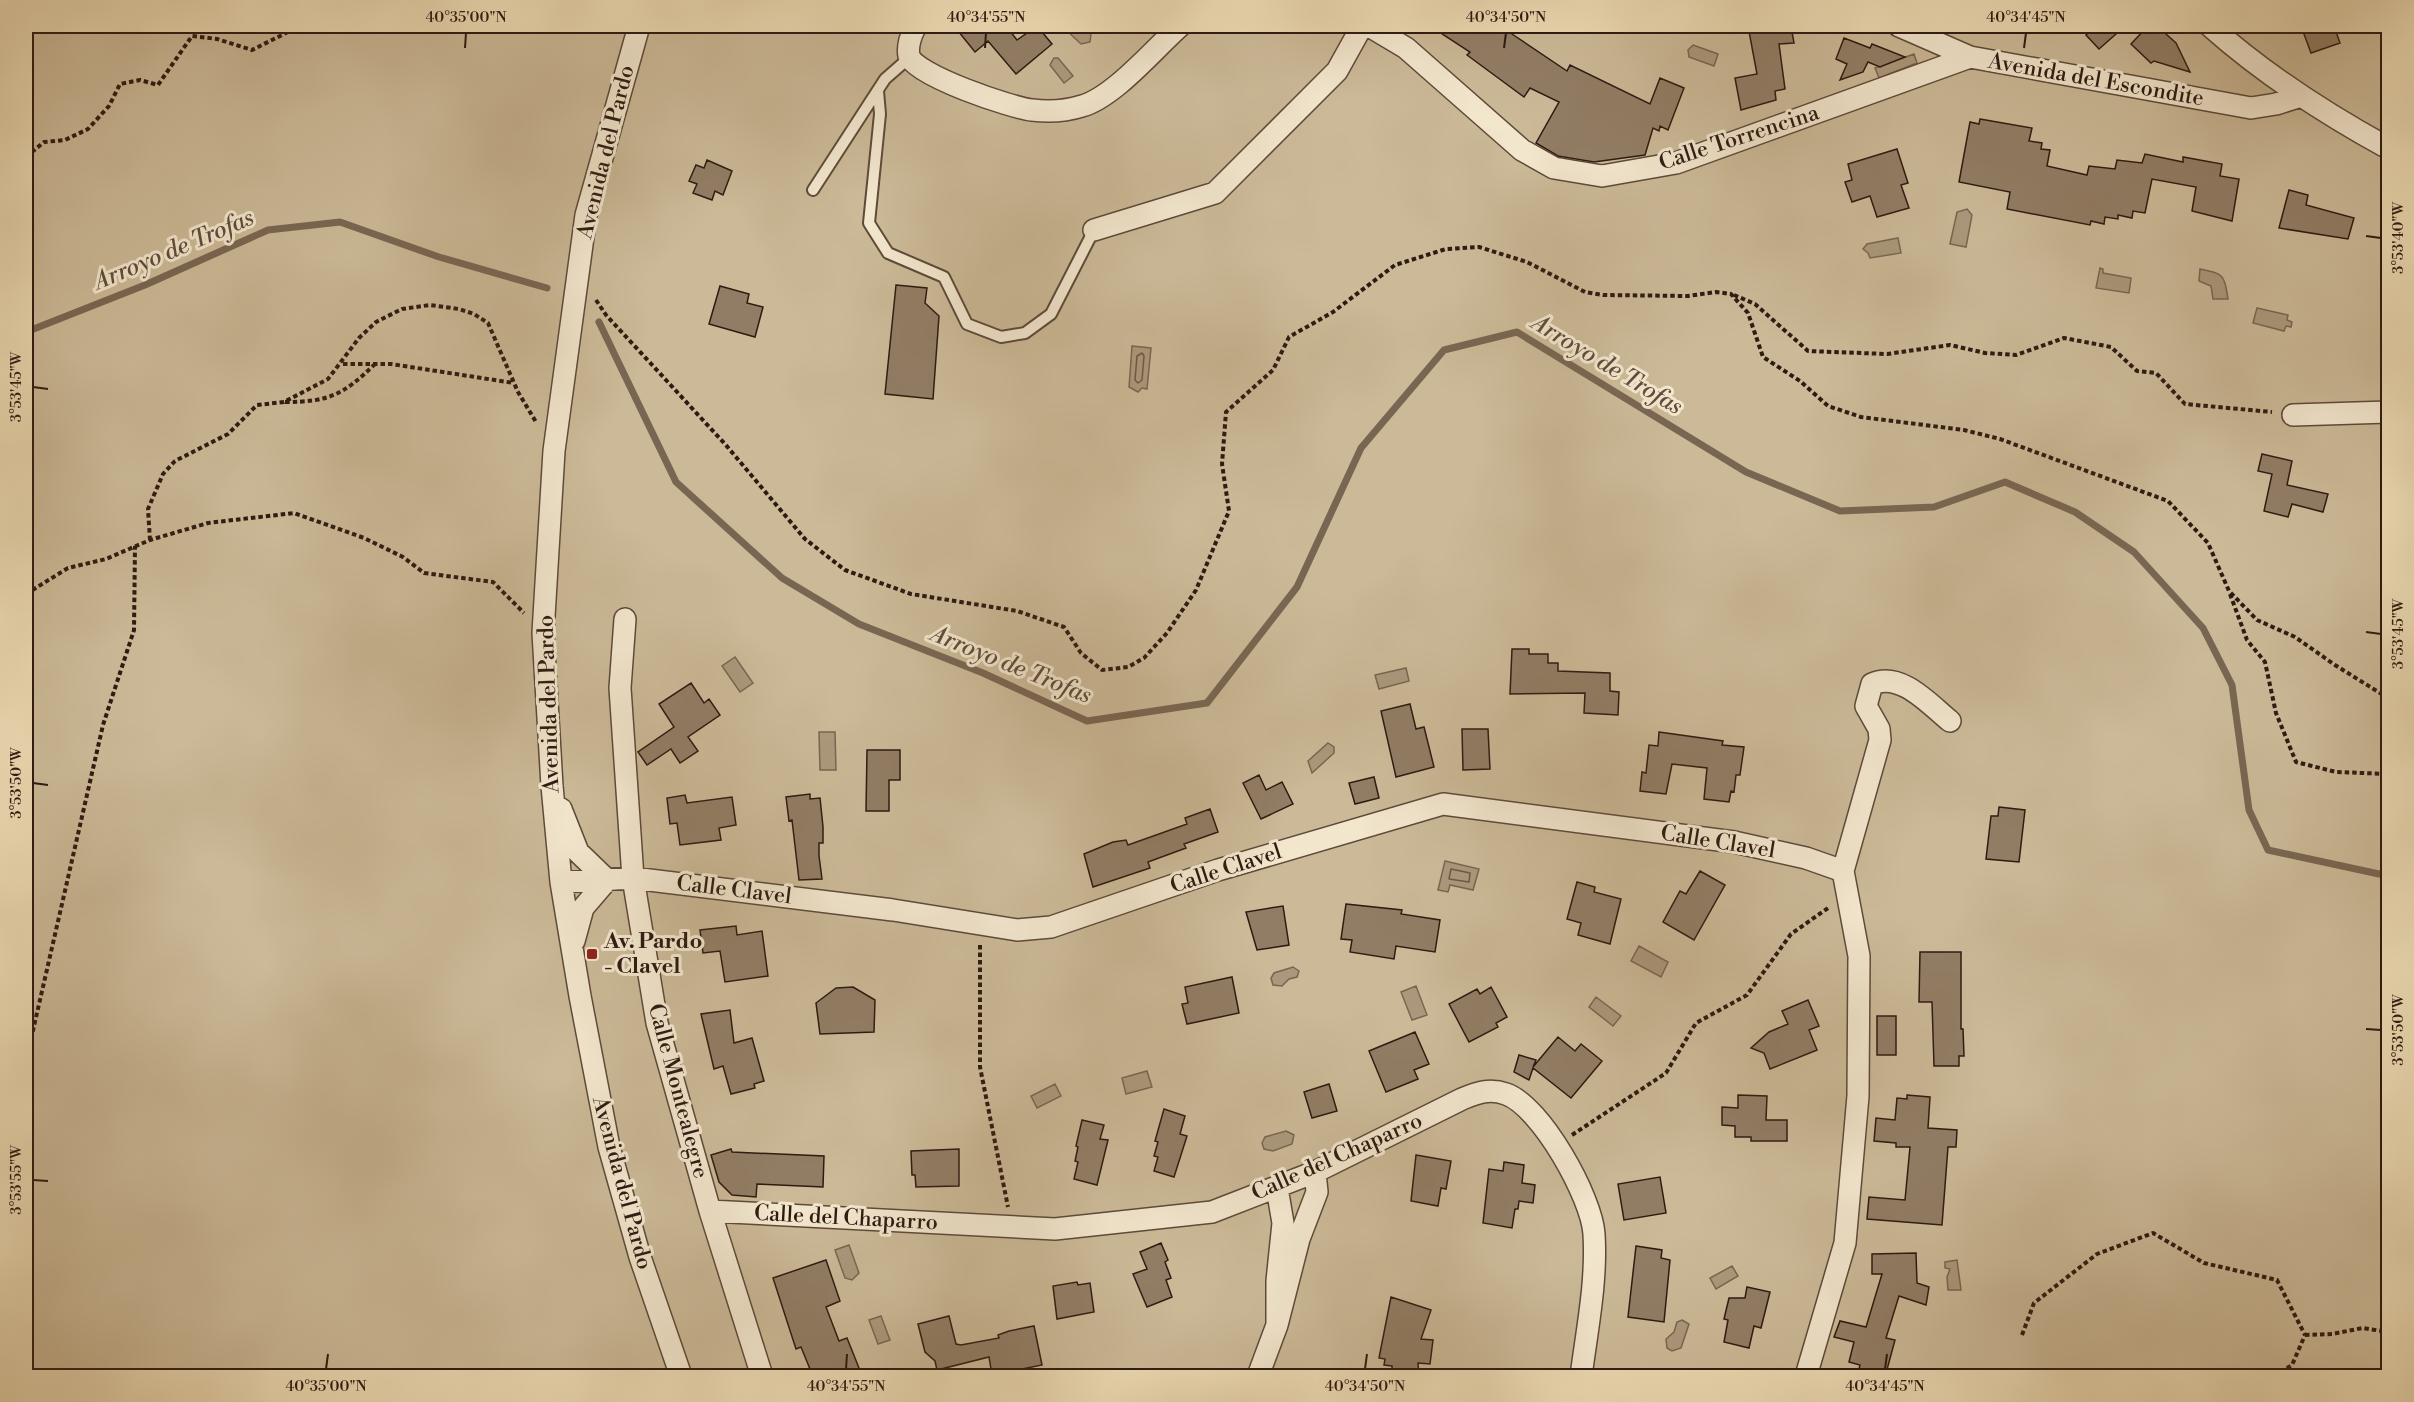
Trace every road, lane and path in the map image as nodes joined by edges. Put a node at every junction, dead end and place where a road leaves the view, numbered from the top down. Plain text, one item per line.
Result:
1 (300, 26) edge
2 (639, 26) edge
3 (916, 26) edge
4 (1180, 26) edge
5 (1362, 26) edge
6 (1370, 26) edge
7 (1899, 26) edge
8 (2210, 26) edge
9 (1970, 57) junction
10 (909, 58) junction
11 (878, 91) junction
12 (2298, 96) junction
13 (2388, 148) edge
14 (26, 157) edge
15 (813, 190) dead end
16 (1094, 230) joint
17 (578, 272) junction
18 (1731, 294) junction
19 (342, 364) junction
20 (375, 364) junction
21 (514, 383) junction
22 (284, 402) junction
23 (2388, 412) edge
24 (2293, 415) joint
25 (554, 451) junction
26 (150, 540) junction
27 (135, 546) junction
28 (2229, 591) junction
29 (26, 594) edge
30 (625, 619) dead end
31 (543, 633) junction
32 (2388, 698) edge
33 (1950, 721) dead end
34 (2388, 774) edge
35 (552, 786) junction
36 (1843, 870) junction
37 (633, 878) junction
38 (607, 880) junction
39 (561, 882) junction
40 (1825, 910) dead end
41 (980, 925) junction
42 (572, 951) junction
43 (26, 1061) edge
44 (1557, 1144) junction
45 (1315, 1173) junction
46 (1276, 1188) junction
47 (1018, 1210) dead end
48 (710, 1211) junction
49 (1277, 1325) junction
50 (2388, 1332) edge
51 (2022, 1335) dead end
52 (2305, 1335) junction
53 (681, 1377) edge
54 (762, 1377) edge
55 (1258, 1377) edge
56 (1581, 1377) edge
57 (1806, 1377) edge
58 (2274, 1377) edge

1 - 14 path
2 - 17 street, Avenida del Pardo
3 - 10 street
4 - 10 street
5 - 16 street
6 - 9 street, Calle Torrencina
7 - 9 street, Avenida del Escondite
8 - 12 street
9 - 12 street, Avenida del Escondite
10 - 11 lane
11 - 15 lane
11 - 16 lane
12 - 13 street
17 - 18 path
17 - 25 street, Avenida del Pardo
18 - 24 path
18 - 28 path
19 - 20 path
19 - 21 path
19 - 22 path
20 - 21 path
20 - 22 path
21 - 25 path
22 - 26 path
23 - 24 street
25 - 31 street, Avenida del Pardo
26 - 27 path
26 - 31 path
27 - 29 path
27 - 43 path
28 - 32 path
28 - 34 path
30 - 37 street, Calle Montealegre
31 - 35 street, Avenida del Pardo
33 - 36 street
35 - 38 street
35 - 39 street, Avenida del Pardo
36 - 41 street, Calle Clavel
36 - 57 street
37 - 38 street, Calle Clavel
37 - 41 street, Calle Clavel
37 - 48 street, Calle Montealegre
38 - 39 street, Calle Clavel
38 - 42 street
39 - 42 street, Avenida del Pardo
40 - 44 path
41 - 47 path
42 - 53 street, Avenida del Pardo
44 - 45 street, Calle del Chaparro
44 - 56 street, Calle del Chaparro
45 - 46 street, Calle del Chaparro
45 - 49 street
46 - 48 street, Calle del Chaparro
46 - 49 street
48 - 54 street, Calle Montealegre
49 - 55 street
50 - 52 path
51 - 52 path
52 - 58 path

